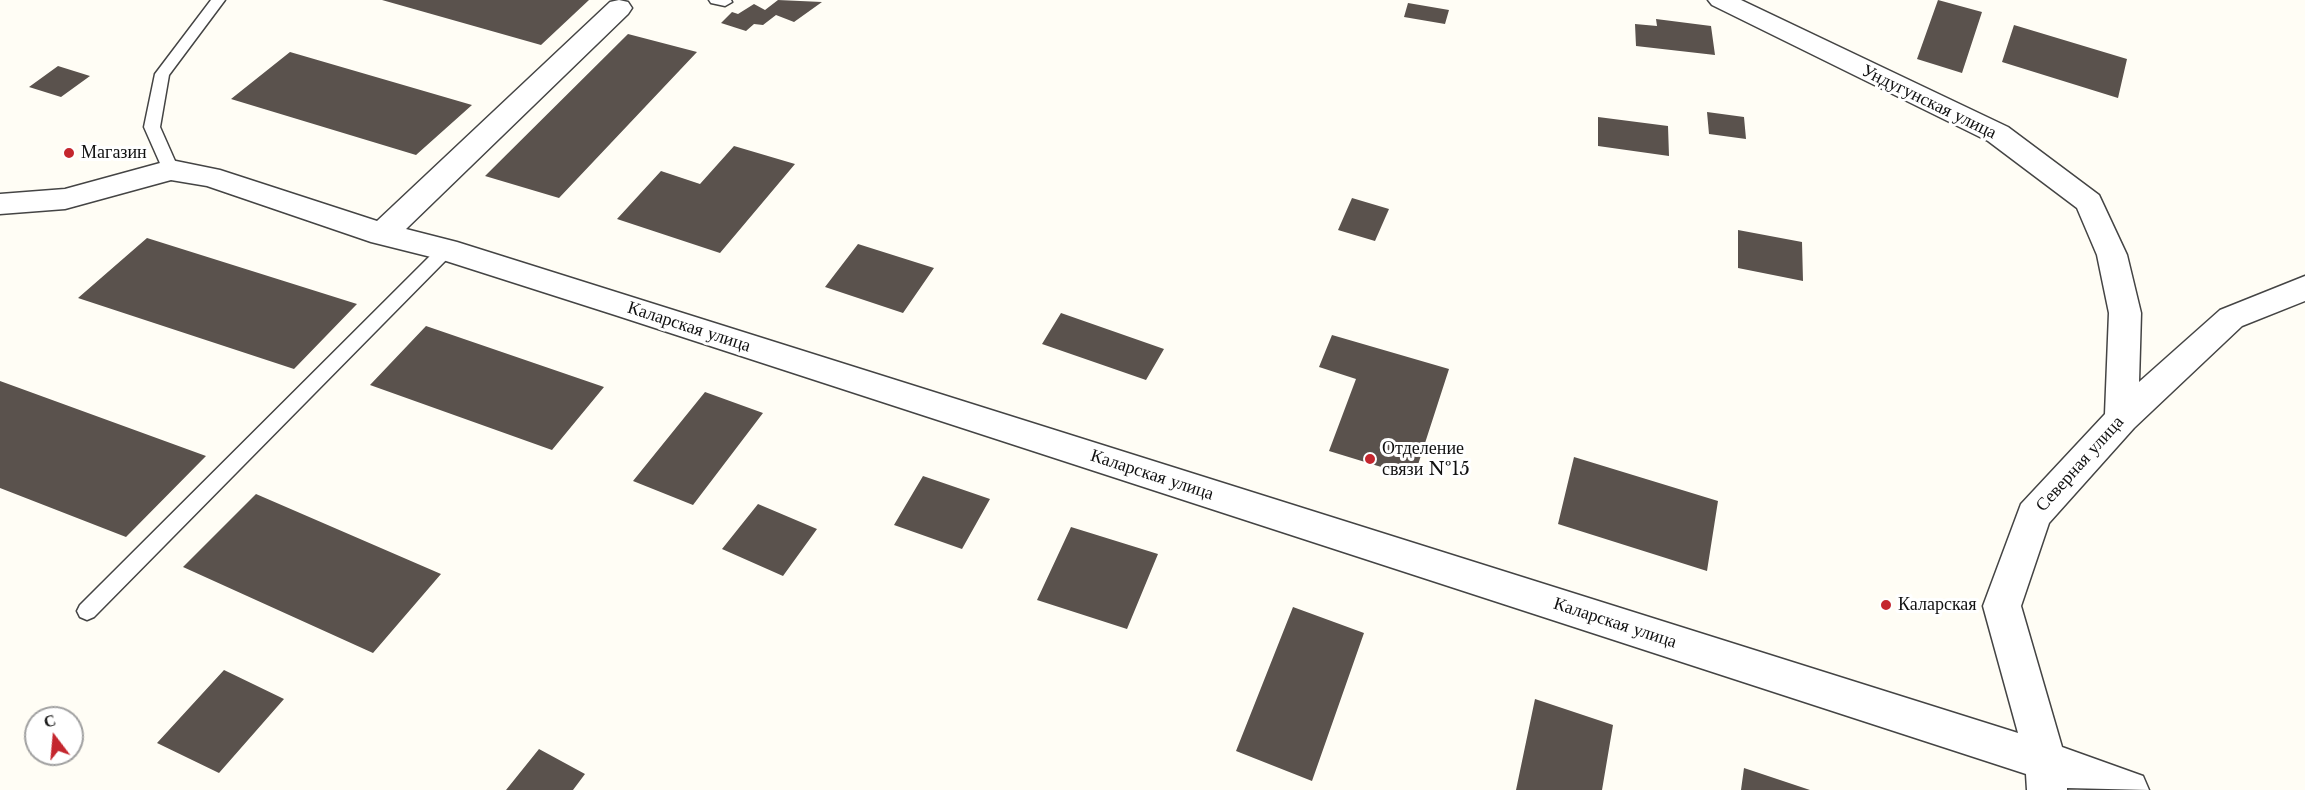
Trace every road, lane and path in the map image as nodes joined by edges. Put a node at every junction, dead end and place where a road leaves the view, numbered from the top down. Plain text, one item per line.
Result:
1 (218, 0) edge
2 (1721, 0) edge
3 (619, 8) dead end
4 (171, 170) junction
5 (0, 204) edge
6 (382, 234) junction
7 (446, 250) junction
8 (2305, 288) edge
9 (2122, 418) junction
10 (87, 611) dead end
11 (2046, 775) edge
12 (2130, 790) edge

1 - 4 lane
2 - 9 street, Ундугунская улица
3 - 6 street
4 - 5 street
4 - 6 street, Каларская улица
6 - 7 street, Каларская улица
7 - 10 lane
7 - 11 street, Каларская улица
8 - 9 street, Северная улица
9 - 11 street, Северная улица
11 - 12 street, Каларская улица

